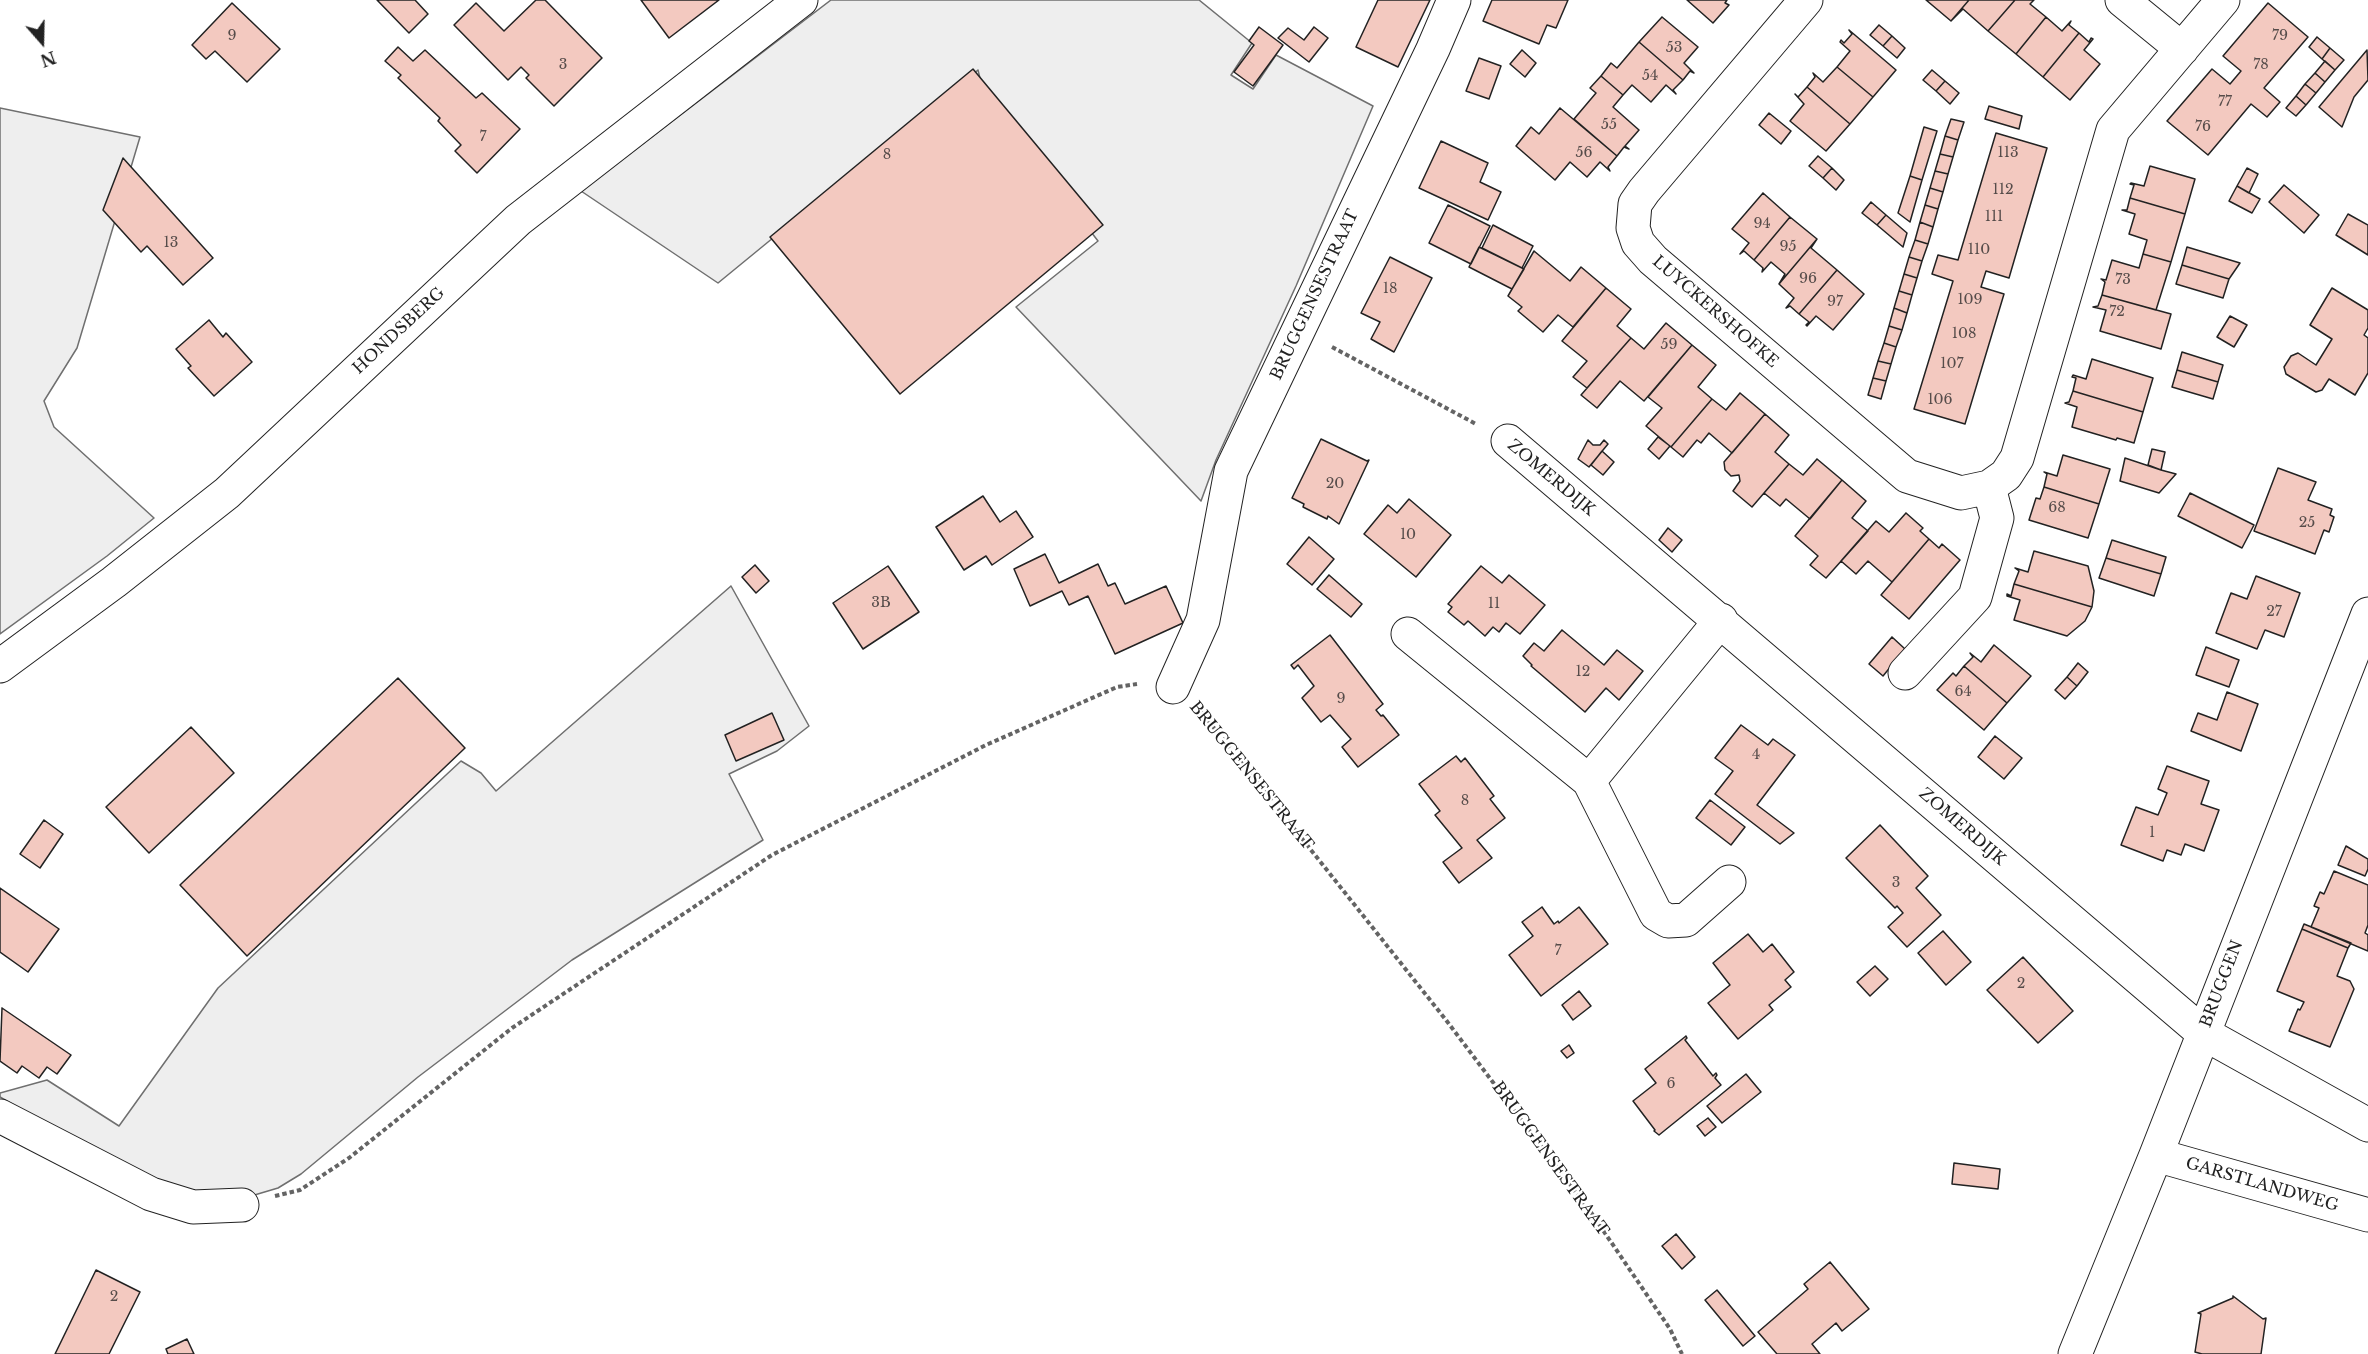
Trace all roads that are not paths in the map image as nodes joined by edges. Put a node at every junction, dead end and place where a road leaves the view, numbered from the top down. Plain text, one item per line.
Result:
1 (801, 0) edge
2 (1454, 0) edge
3 (1806, 0) edge
4 (2122, 0) edge
5 (2223, 0) edge
6 (2182, 49) junction
7 (1508, 441) road end
8 (1989, 487) junction
9 (2368, 614) edge
10 (1721, 620) junction
11 (1408, 634) dead end
12 (0, 666) edge
13 (1905, 673) dead end
14 (1173, 687) road end
15 (1588, 781) junction
16 (1730, 882) dead end
17 (2203, 1033) junction
18 (0, 1116) edge
19 (2368, 1125) edge
20 (2156, 1155) junction
21 (243, 1205) road end
22 (2367, 1213) edge
23 (2075, 1354) edge

1 - 12 street, HONDSBERG
2 - 14 street, BRUGGENSESTRAAT
3 - 8 street, LUYCKERSHOFKE
4 - 6 street
5 - 6 street
6 - 8 street
7 - 10 street, ZOMERDIJK
8 - 13 street
9 - 17 street, BRUGGEN
10 - 15 street
10 - 17 street, ZOMERDIJK
11 - 15 street
15 - 16 street
17 - 19 street
17 - 20 street, BRUGGEN
18 - 21 street
20 - 22 street, GARSTLANDWEG
20 - 23 street, BRUGGEN

